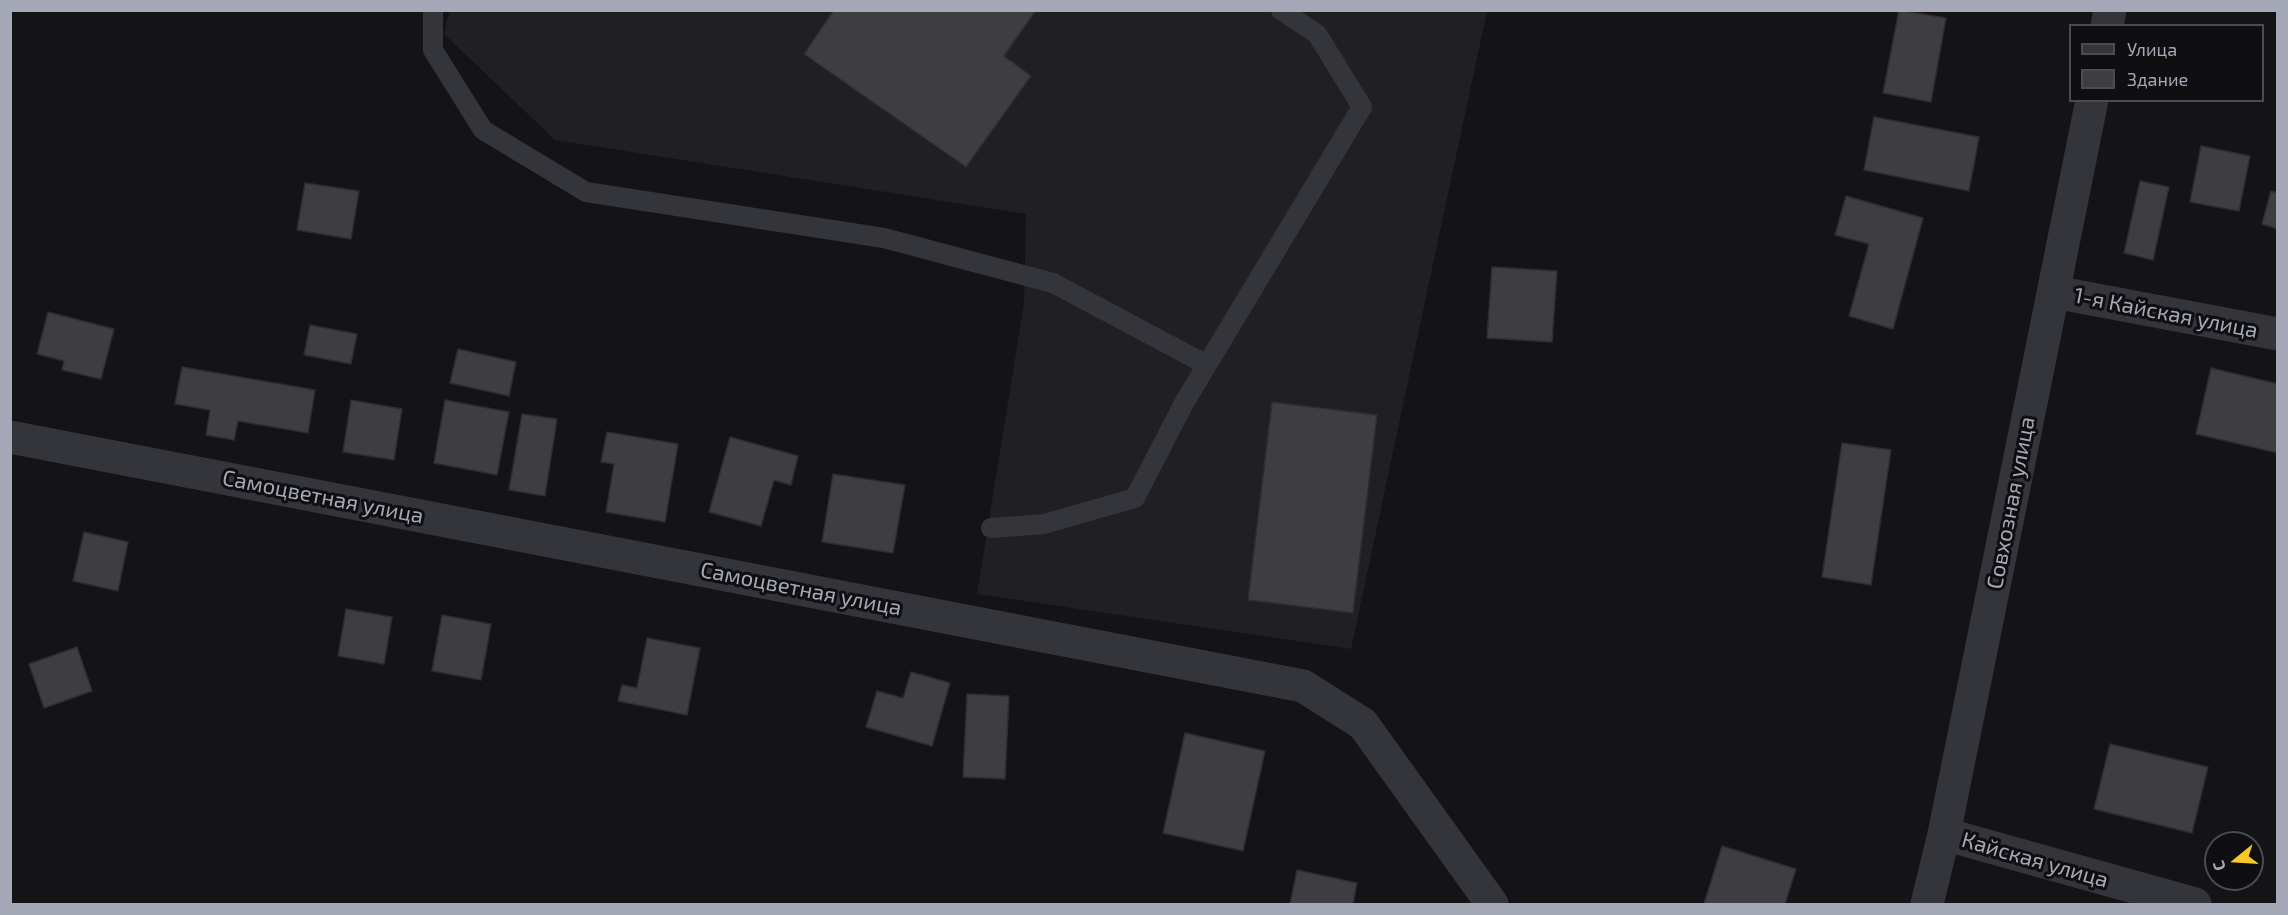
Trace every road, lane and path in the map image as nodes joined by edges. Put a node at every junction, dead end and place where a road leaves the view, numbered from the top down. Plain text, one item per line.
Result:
1 (433, 10) edge
2 (1281, 10) edge
3 (2092, 102) edge
4 (2054, 292) junction
5 (2277, 334) edge
6 (1207, 366) junction
7 (10, 437) edge
8 (991, 528) dead end
9 (1944, 834) junction
10 (1492, 904) edge
11 (1927, 904) edge
12 (2195, 904) edge

1 - 6 lane
2 - 6 lane
3 - 4 street, Совхозная улица
4 - 5 street, 1-я Кайская улица
4 - 9 street, Совхозная улица
6 - 8 lane
7 - 10 street, Самоцветная улица
9 - 11 street, Совхозная улица
9 - 12 street, Кайская улица

